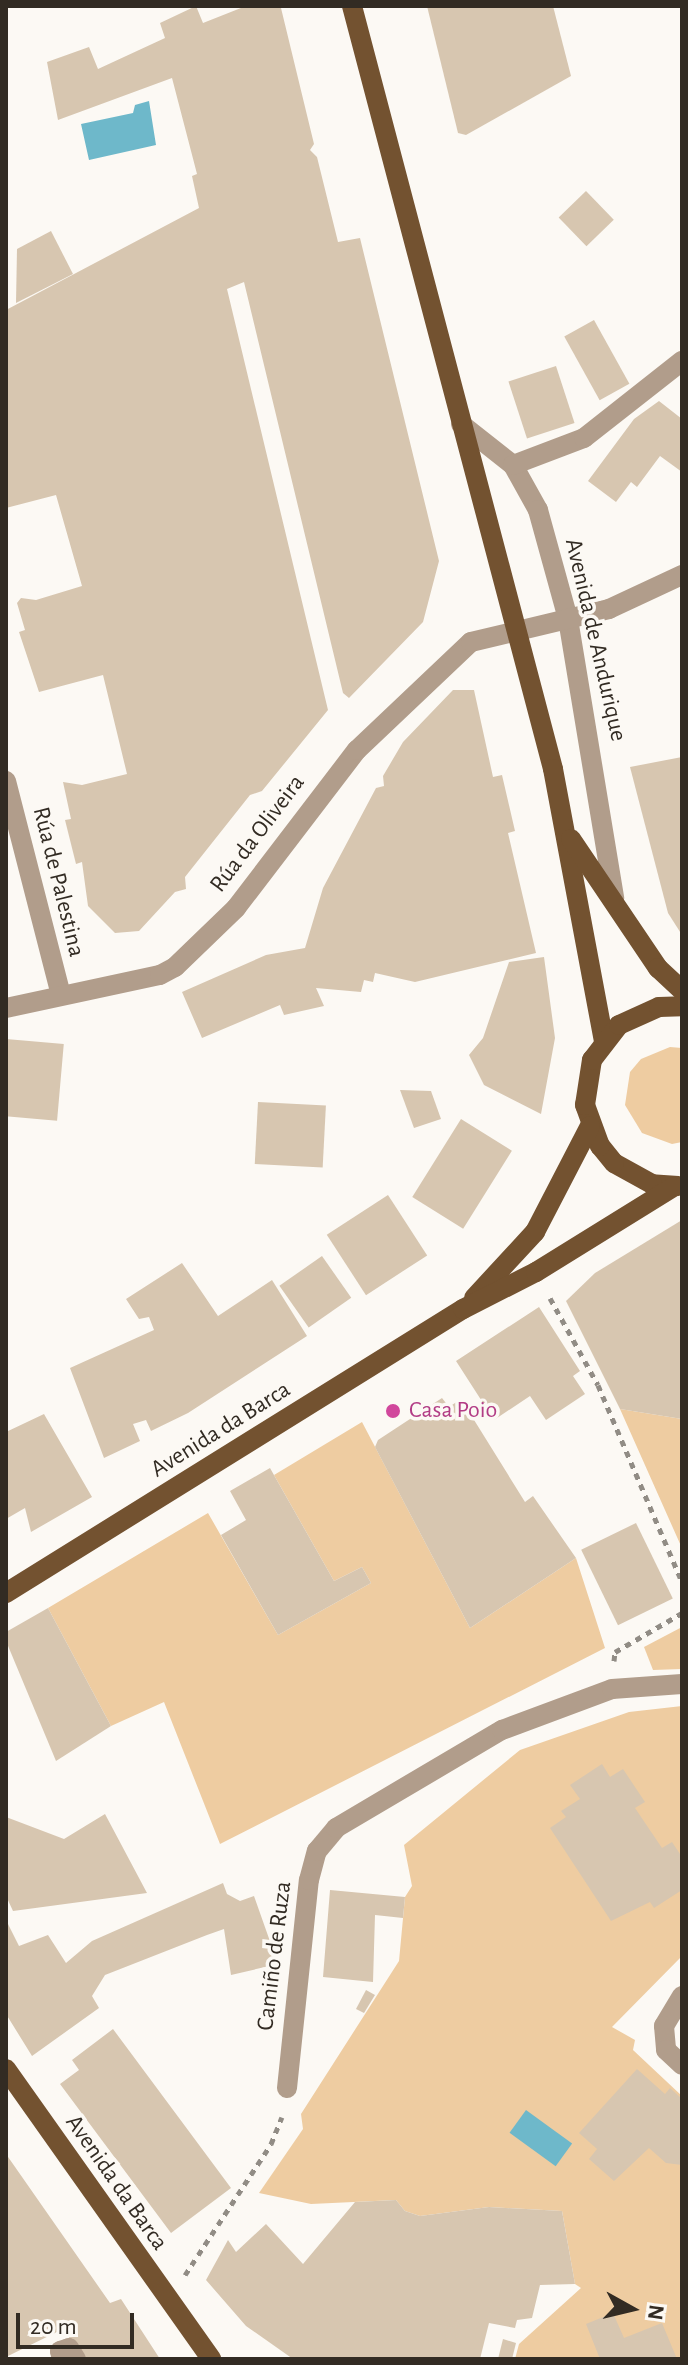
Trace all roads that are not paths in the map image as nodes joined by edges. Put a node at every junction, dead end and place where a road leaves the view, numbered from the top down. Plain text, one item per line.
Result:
1 (352, 6) edge
2 (682, 361) edge
3 (461, 424) junction
4 (513, 465) junction
5 (682, 575) edge
6 (568, 619) junction
7 (518, 632) junction
8 (6, 781) edge
9 (567, 833) junction
10 (614, 898) junction
11 (682, 990) edge
12 (61, 995) junction
13 (682, 1006) edge
14 (6, 1008) edge
15 (604, 1041) junction
16 (590, 1126) junction
17 (678, 1186) edge
18 (463, 1309) junction
19 (6, 1593) edge
20 (682, 1684) edge
21 (682, 1996) edge
22 (682, 2065) edge
23 (6, 2069) edge
24 (287, 2088) road end
25 (187, 2324) junction
26 (62, 2359) edge
27 (76, 2359) edge
28 (211, 2359) edge
29 (223, 2359) edge

1 - 3 main road
2 - 4 street
3 - 4 street, Avenida de Andurique
3 - 7 main road
4 - 6 street, Avenida de Andurique
5 - 6 street, Rúa da Oliveira
6 - 7 street, Rúa da Oliveira
6 - 10 street, Avenida de Andurique
7 - 9 main road
7 - 12 street, Rúa da Oliveira
8 - 12 street, Rúa de Palestina
9 - 10 main road
9 - 15 main road
10 - 11 main road
12 - 14 street, Rúa da Oliveira
13 - 15 main road
15 - 16 main road
16 - 17 main road
16 - 18 main road
17 - 18 main road
18 - 19 main road, Avenida da Barca
20 - 24 street, Camiño de Ruza
21 - 22 street
23 - 25 main road, Avenida da Barca
25 - 28 main road, Avenida da Barca
25 - 29 main road, Avenida da Barca
26 - 27 street

